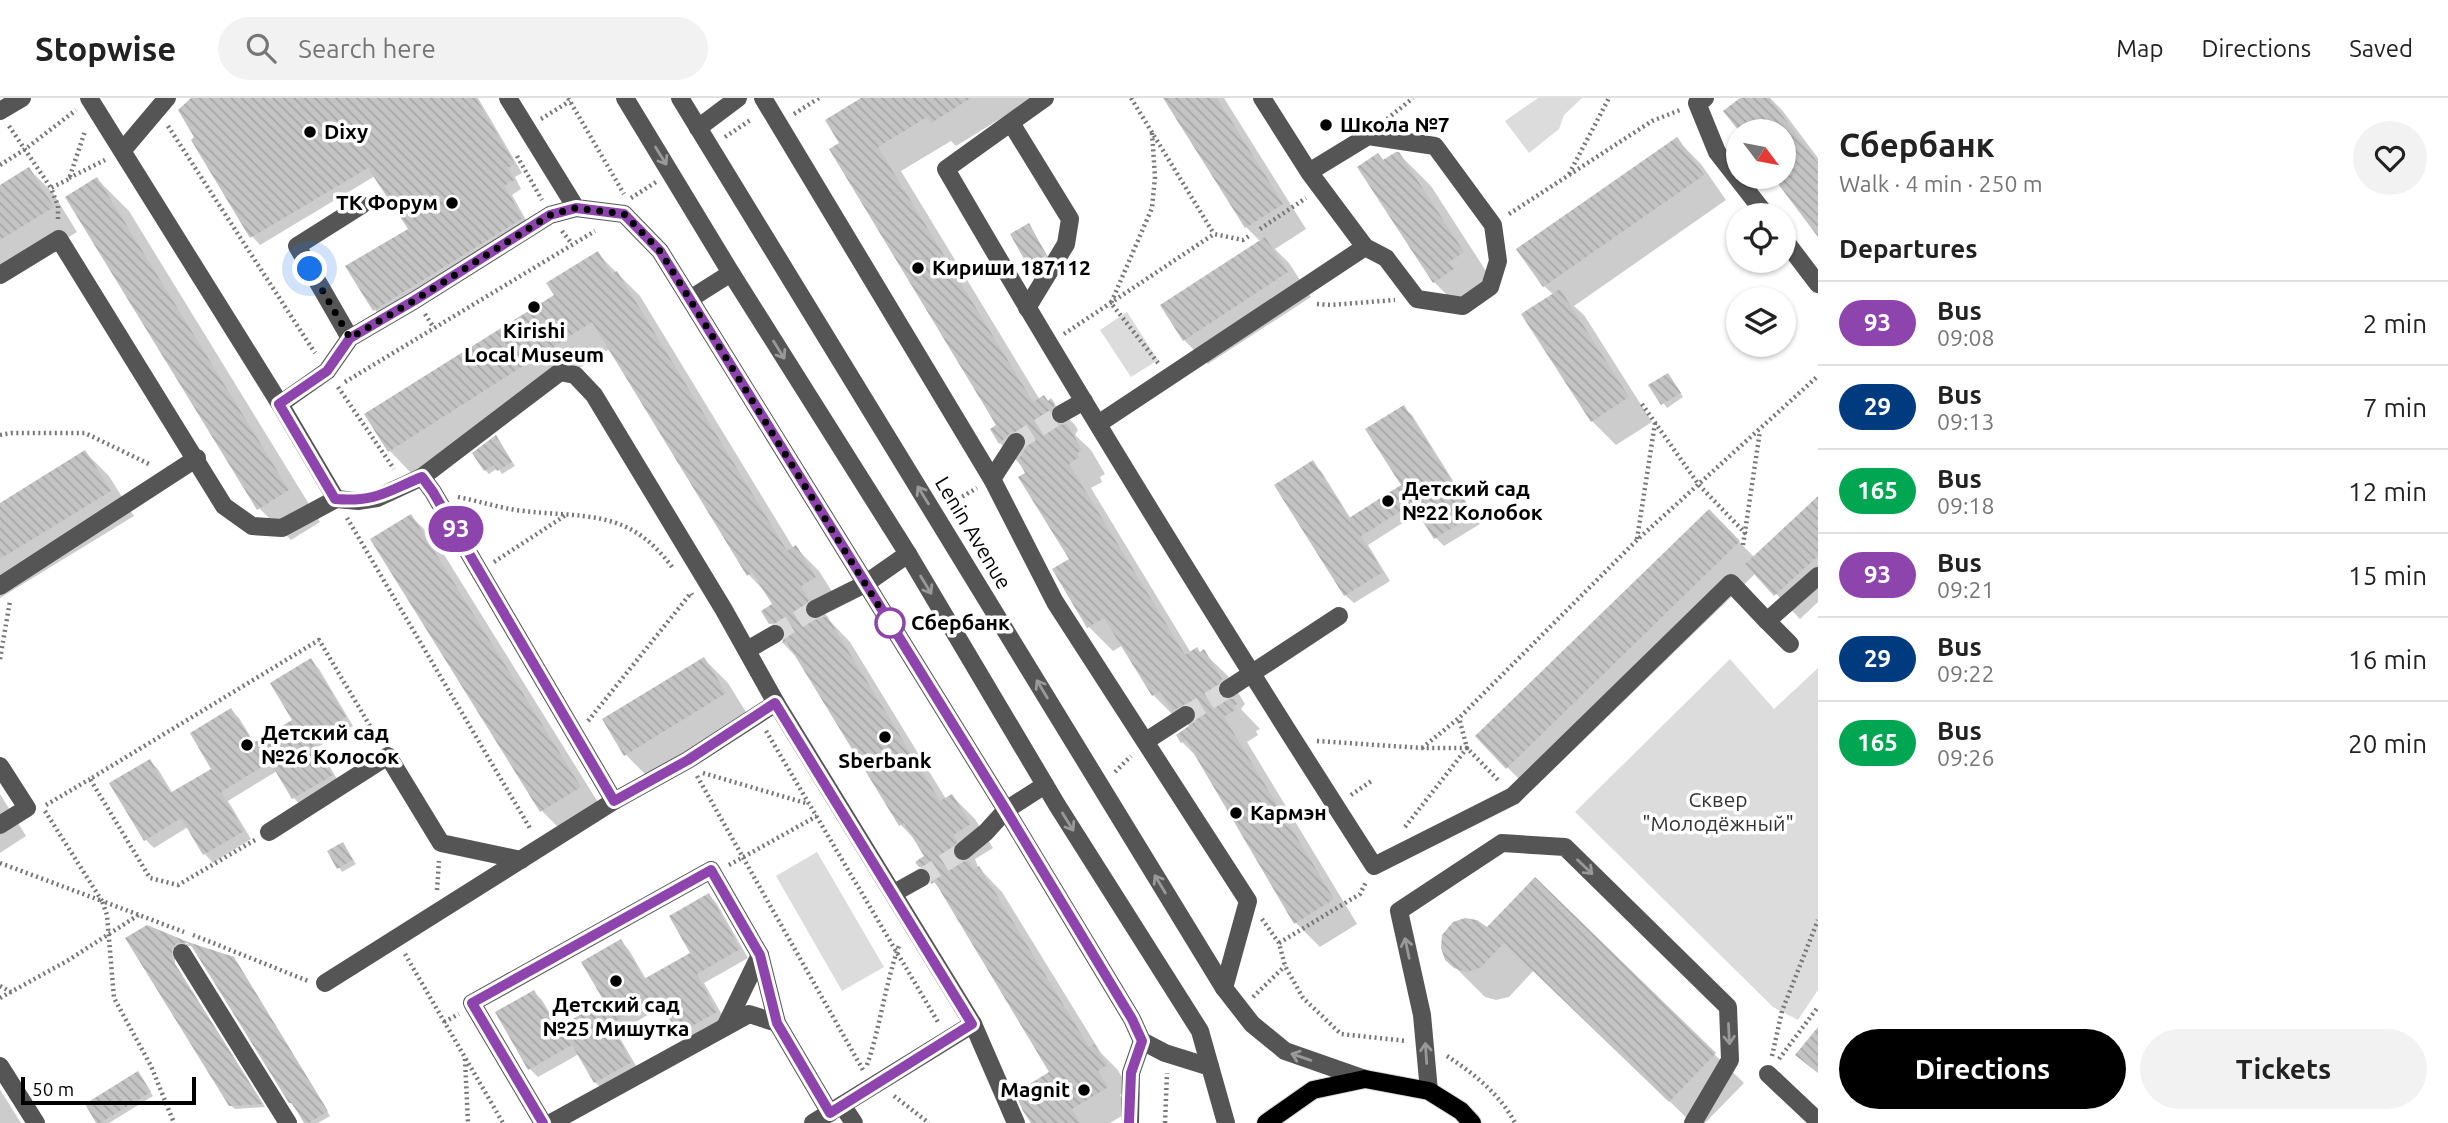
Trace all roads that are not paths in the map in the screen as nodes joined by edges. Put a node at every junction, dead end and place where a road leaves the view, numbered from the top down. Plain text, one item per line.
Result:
1 (22, 98) edge
2 (508, 98) edge
3 (625, 98) edge
4 (680, 98) edge
5 (738, 98) edge
6 (763, 98) edge
7 (1045, 98) edge
8 (1262, 98) edge
9 (89, 99) edge
10 (1701, 101) edge
11 (161, 105) edge
12 (0, 111) edge
13 (1011, 123) junction
14 (698, 128) junction
15 (123, 150) junction
16 (1309, 172) junction
17 (1757, 203) edge
18 (362, 205) dead end
19 (576, 208) junction
20 (1365, 247) junction
21 (1796, 255) edge
22 (731, 273) junction
23 (0, 275) edge
24 (1818, 284) edge
25 (690, 299) junction
26 (1027, 308) junction
27 (350, 338) junction
28 (1084, 401) junction
29 (279, 404) junction
30 (1061, 414) tunnel mouth
31 (1098, 424) junction
32 (1016, 442) tunnel mouth
33 (197, 458) junction
34 (422, 477) junction
35 (992, 479) junction
36 (335, 499) junction
37 (908, 554) junction
38 (1818, 576) edge
39 (865, 584) junction
40 (0, 586) edge
41 (815, 609) tunnel mouth
42 (1339, 616) dead end
43 (1768, 621) junction
44 (775, 634) tunnel mouth
45 (1790, 644) dead end
46 (747, 650) junction
47 (1252, 675) junction
48 (1228, 689) tunnel mouth
49 (775, 703) junction
50 (1186, 715) tunnel mouth
51 (1146, 741) junction
52 (0, 766) edge
53 (1045, 785) junction
54 (614, 801) junction
55 (1006, 810) junction
56 (0, 825) edge
57 (269, 832) road end
58 (963, 851) tunnel mouth
59 (521, 860) junction
60 (921, 878) tunnel mouth
61 (894, 892) junction
62 (182, 953) dead end
63 (760, 955) junction
64 (325, 983) road end
65 (1224, 988) junction
66 (777, 1023) junction
67 (972, 1024) junction
68 (725, 1027) junction
69 (1142, 1041) junction
70 (0, 1066) edge
71 (1210, 1067) junction
72 (1768, 1074) road end
73 (1365, 1079) junction
74 (1429, 1091) junction
75 (836, 1109) junction
76 (1818, 1121) edge
77 (36, 1123) edge
78 (288, 1123) edge
79 (543, 1123) edge
80 (551, 1123) edge
81 (813, 1123) edge
82 (854, 1123) edge
83 (1016, 1123) edge
84 (1129, 1123) edge
85 (1226, 1123) edge
86 (1266, 1123) edge
87 (1472, 1123) edge
88 (1693, 1123) edge

1 - 12 street
2 - 19 street
3 -> 22 street
4 - 14 street, Lenin Avenue
5 - 14 street
6 - 35 street
7 - 13 street
8 - 16 street
9 - 15 street
10 - 17 street
11 - 15 street
13 - 26 street
13 - 26 street
65 -> 14 street, Lenin Avenue
15 - 29 street
16 - 20 street
16 - 20 street
18 - 27 street
19 - 25 street
19 - 27 street
20 - 31 street
21 - 24 street
22 - 25 street
22 -> 37 street
23 - 33 street
25 - 39 street
26 - 28 street
27 - 29 street
28 - 30 street
28 - 31 street
29 - 36 street
31 - 47 street
32 - 35 street
33 - 36 street
33 - 40 street
34 - 36 street
34 - 46 street
34 - 54 street
35 - 51 street
37 - 39 street
37 -> 53 street
38 - 43 street
39 - 41 street
39 - 55 street
42 - 47 street
43 - 45 street
43 - 47 street
44 - 46 street
46 - 49 street
47 - 48 street
49 - 54 street
49 - 61 street
50 - 51 street
51 - 65 street
52 - 56 street
53 - 55 street
53 -> 71 street
54 - 59 street
55 - 58 street
55 - 69 street
57 - 59 street
59 - 64 street
60 - 61 street
61 - 67 street
62 - 78 street
63 - 66 street
63 - 68 street
63 - 79 street
73 -> 65 street, Lenin Avenue
66 - 68 street
66 - 75 street
67 - 75 street
67 - 83 street
68 - 80 street
69 - 71 street
69 - 84 street
70 - 77 street
71 - 85 street
72 - 76 street
73 - 74 main road
73 - 86 main road
74 - 87 main road
74 -> 88 street
75 - 81 street
75 - 82 street

